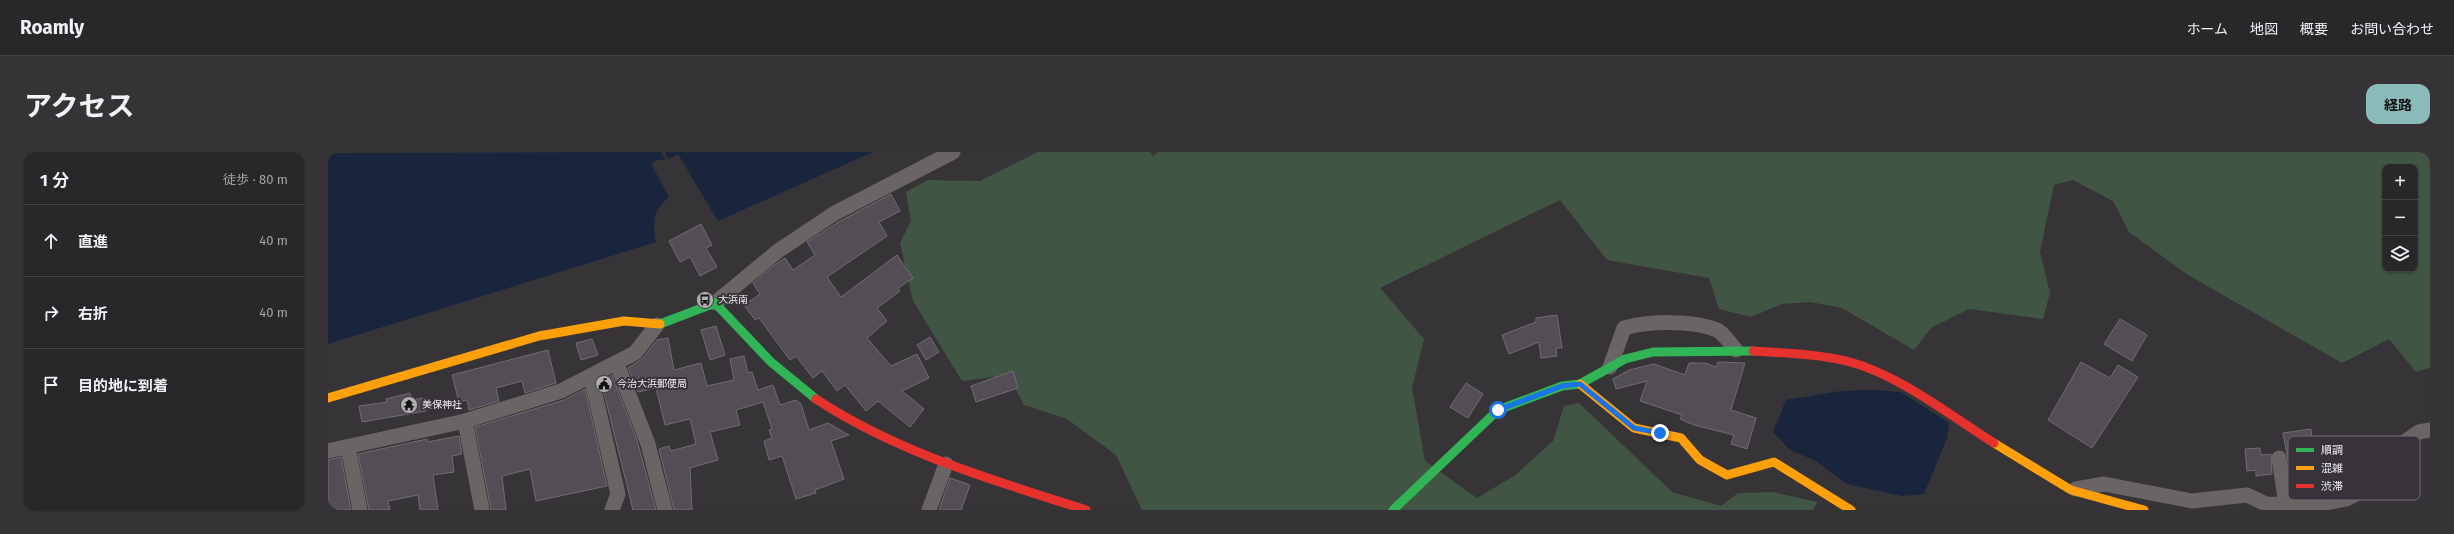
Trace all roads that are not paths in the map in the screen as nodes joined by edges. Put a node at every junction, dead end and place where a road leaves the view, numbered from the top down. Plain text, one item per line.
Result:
1 (952, 152) edge
2 (715, 303) junction
3 (658, 325) junction
4 (1736, 350) junction
5 (617, 364) junction
6 (1610, 367) junction
7 (591, 377) junction
8 (1580, 384) junction
9 (328, 398) edge
10 (465, 421) junction
11 (2430, 430) edge
12 (2413, 436) edge
13 (348, 447) junction
14 (328, 451) edge
15 (2279, 458) dead end
16 (946, 464) junction
17 (2071, 490) junction
18 (2341, 500) edge
19 (2286, 504) junction
20 (360, 510) edge
21 (482, 510) edge
22 (612, 510) edge
23 (665, 510) edge
24 (929, 510) edge
25 (1086, 510) edge
26 (1393, 510) edge
27 (1851, 510) edge
28 (2144, 510) edge

1 - 2 street
2 - 3 street
2 - 16 street
3 - 5 street
3 - 9 street
4 - 6 street
4 - 6 street
4 - 17 street
5 - 7 street
5 - 23 street
6 - 8 street
7 - 10 street
7 - 22 street
8 - 26 street
8 - 27 street
10 - 13 street
10 - 21 street
11 - 12 street
13 - 14 street
13 - 20 street
15 - 19 street
16 - 24 street
16 - 25 street
17 - 19 street
17 - 28 street
18 - 19 street

